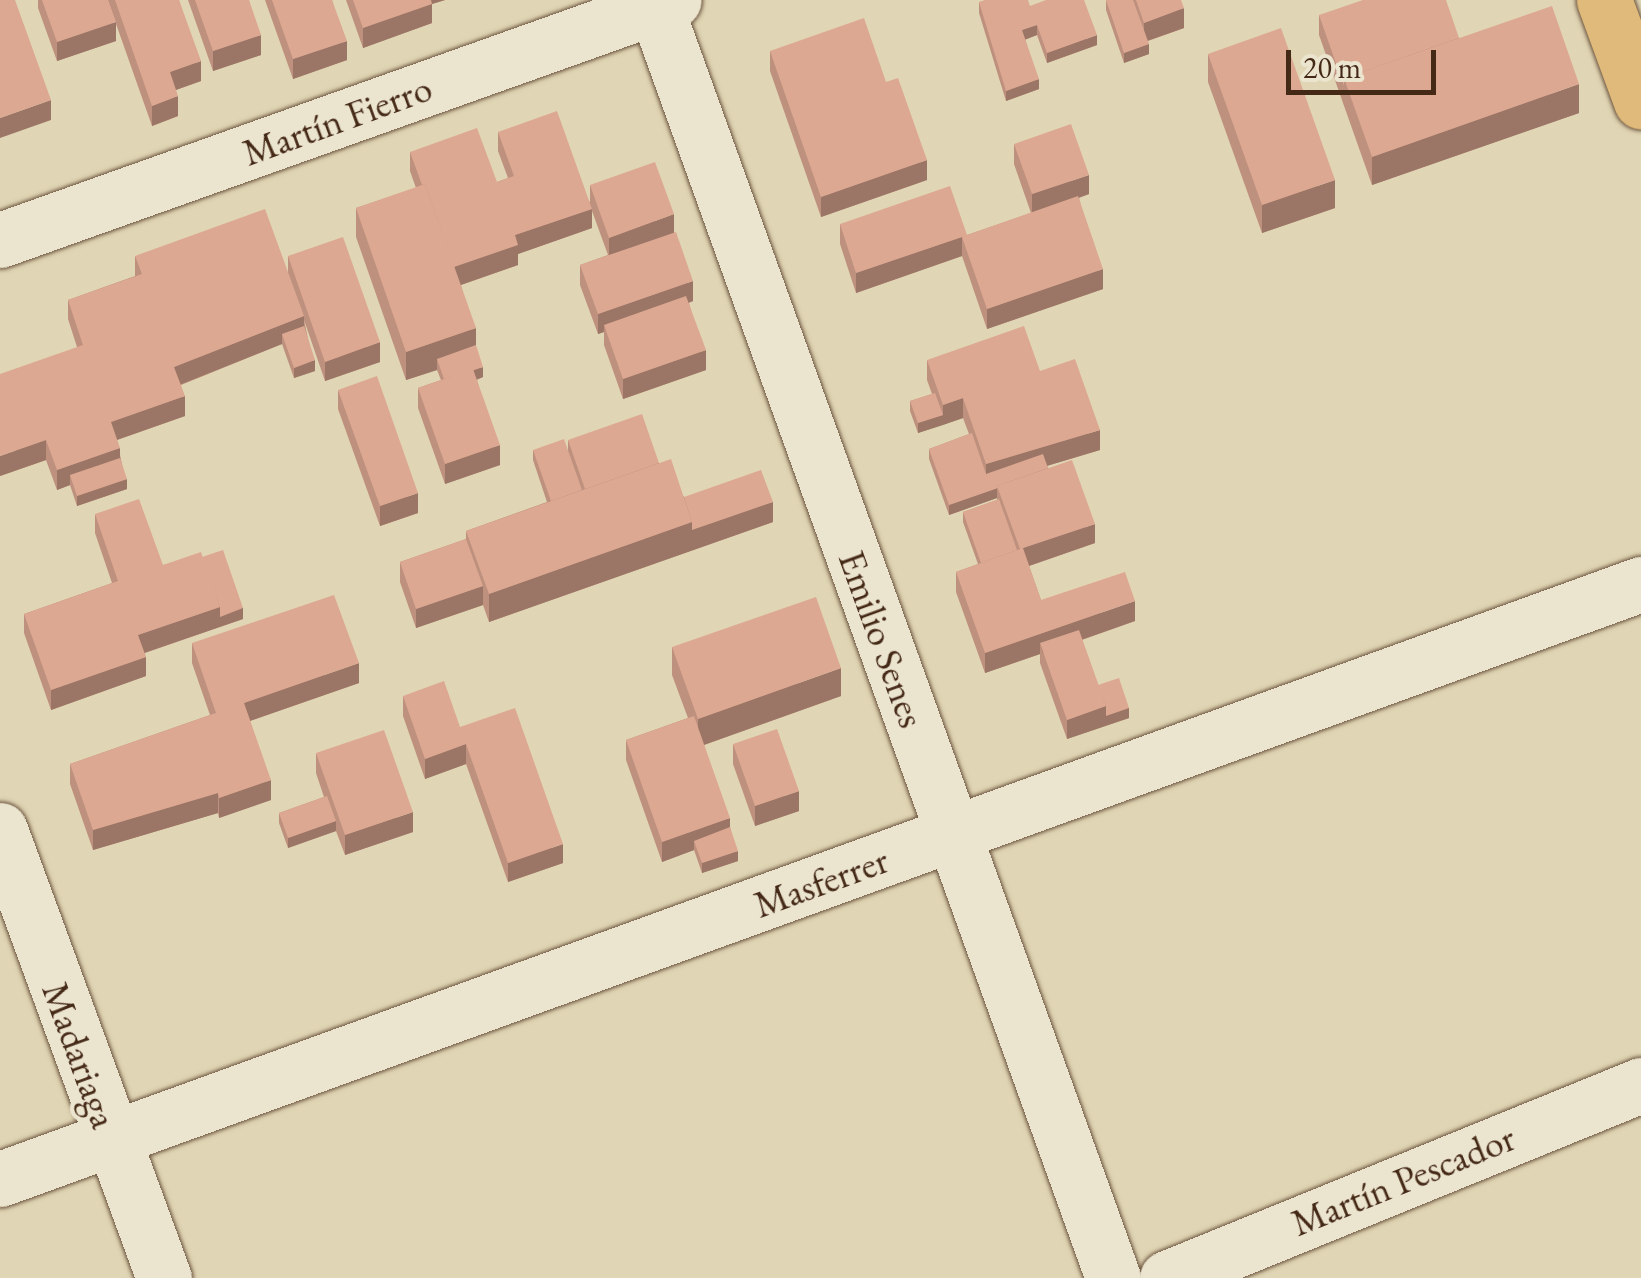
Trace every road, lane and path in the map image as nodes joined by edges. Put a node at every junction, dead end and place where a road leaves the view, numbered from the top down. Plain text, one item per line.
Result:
1 (1604, 0) edge
2 (660, 2) edge
3 (1641, 101) edge
4 (0, 240) edge
5 (1641, 584) edge
6 (0, 830) edge
7 (953, 834) junction
8 (1641, 1085) edge
9 (110, 1140) junction
10 (0, 1180) edge
11 (164, 1278) edge
12 (1114, 1278) edge
13 (1166, 1278) edge

1 - 3 main road
2 - 4 street, Martín Fierro
2 - 7 street, Emilio Senes
5 - 7 street, Masferrer
6 - 9 street, Madariaga
7 - 9 street, Masferrer
7 - 12 street, Emilio Senes
8 - 13 street, Martín Pescador
9 - 10 street, Masferrer
9 - 11 street, Madariaga

